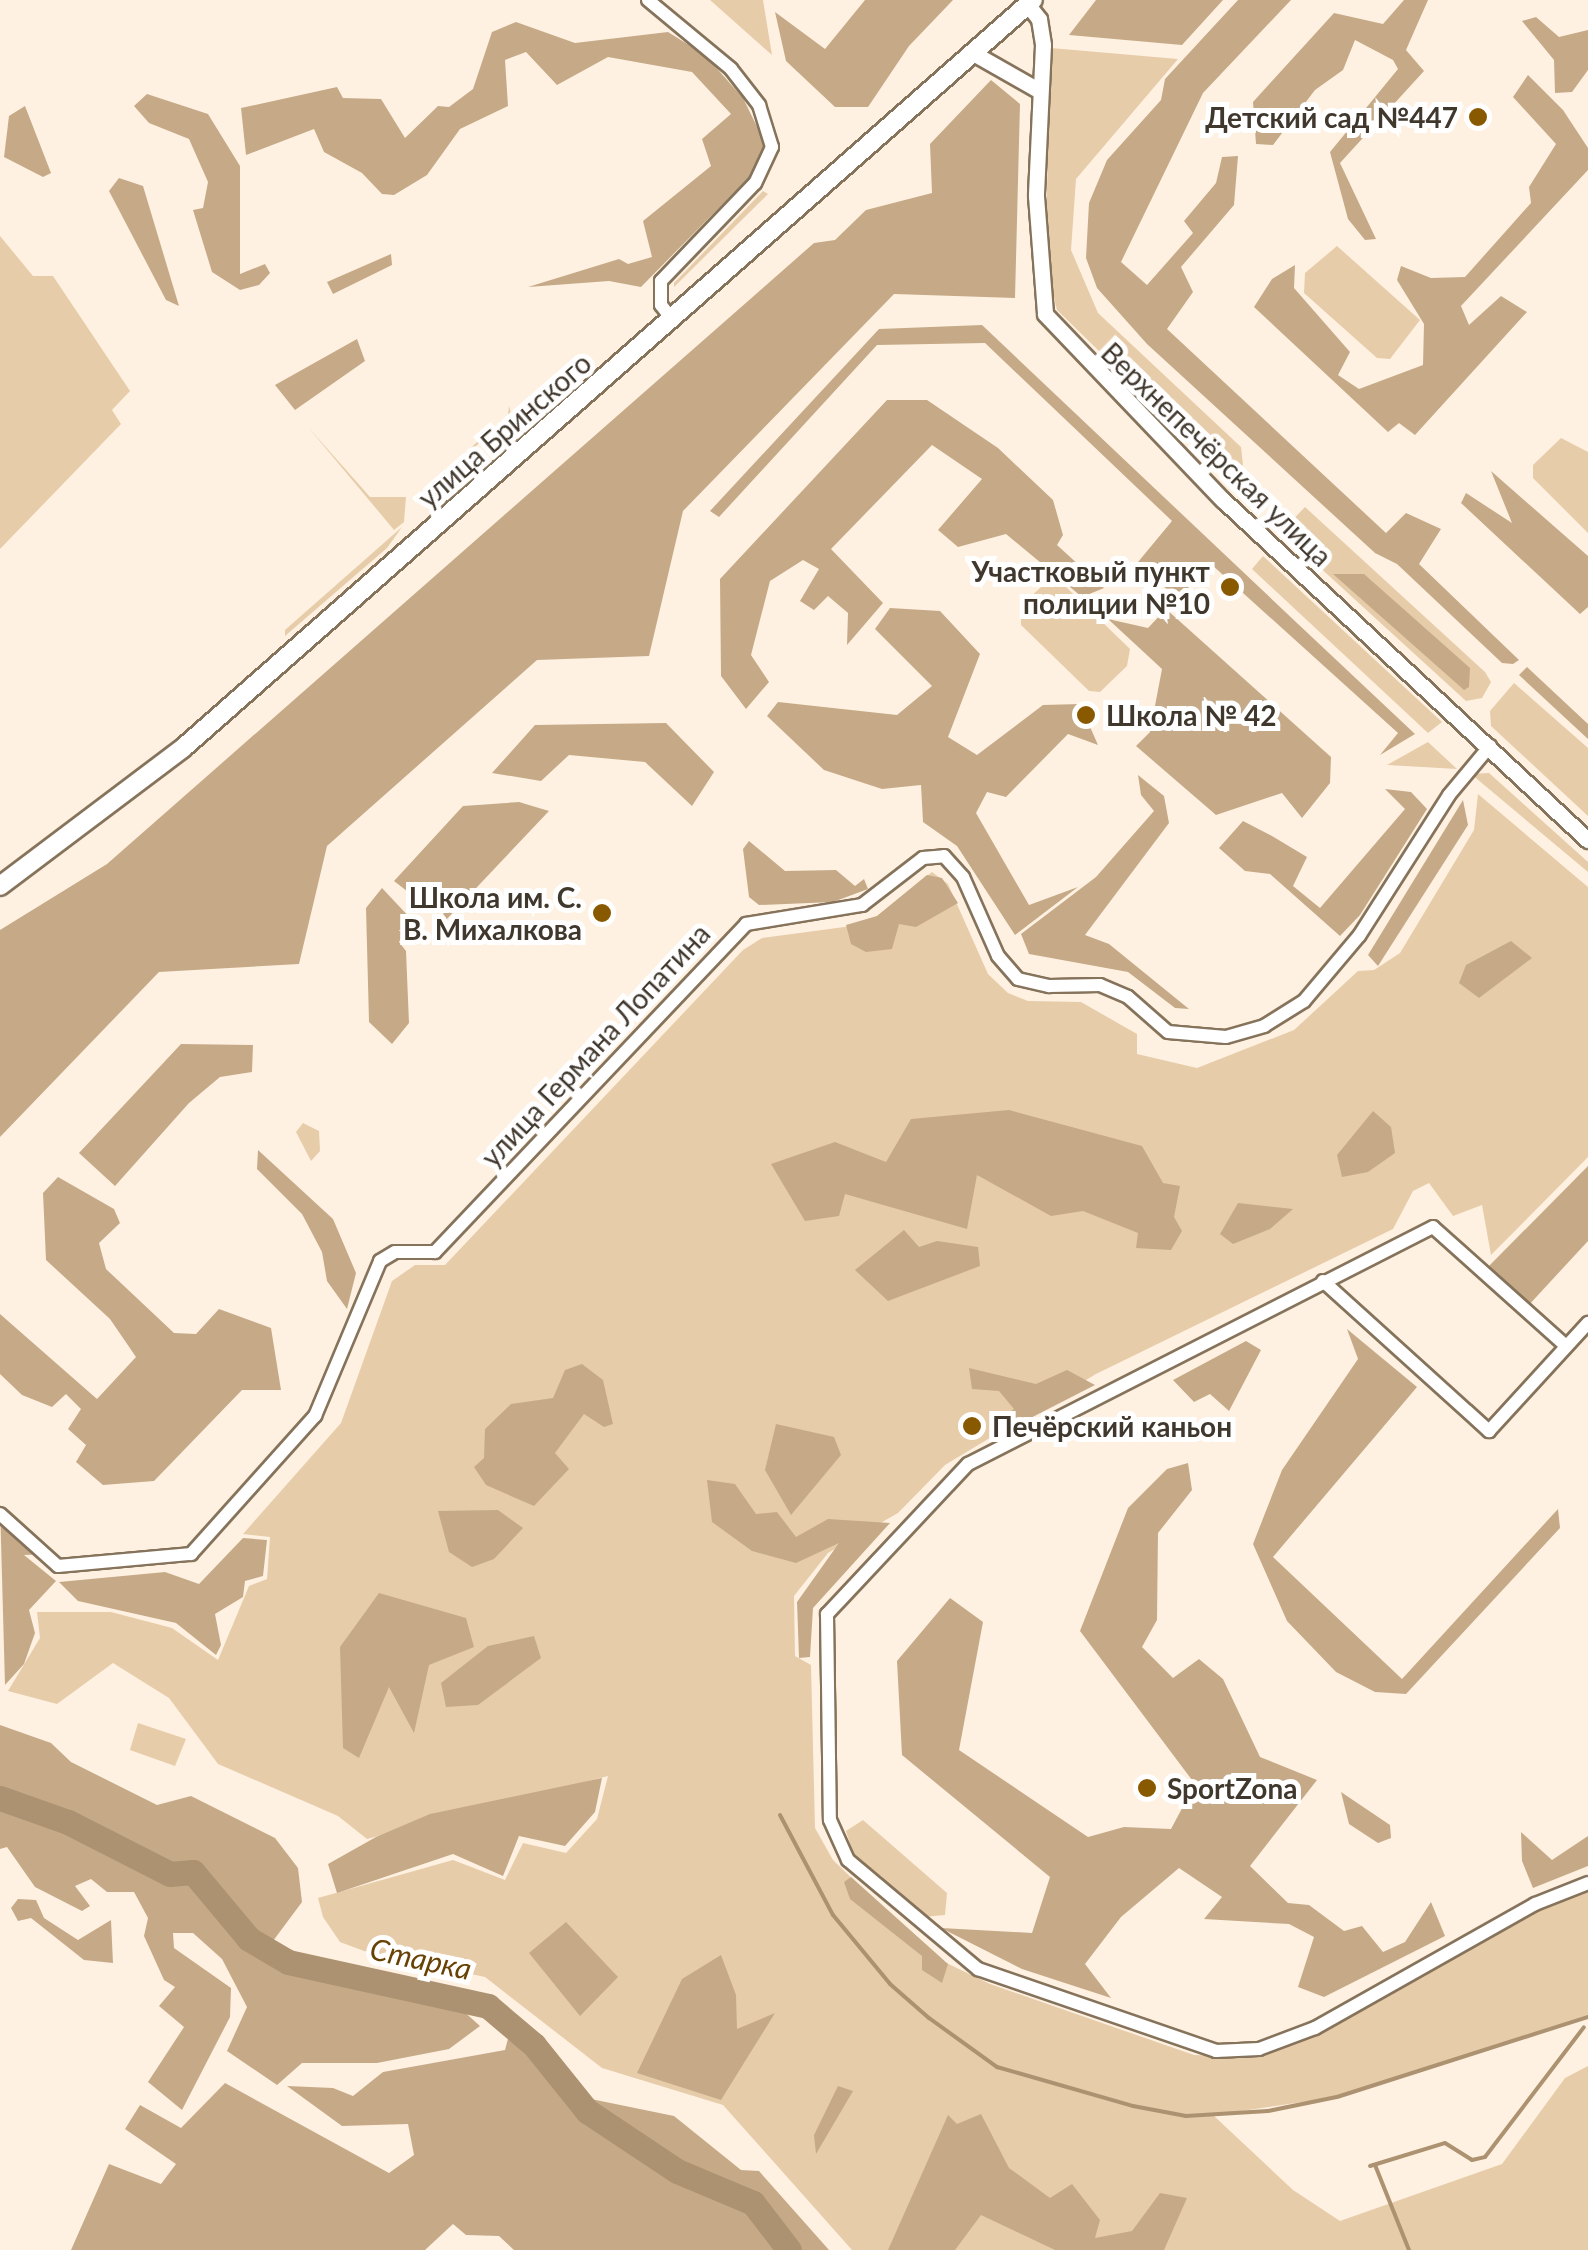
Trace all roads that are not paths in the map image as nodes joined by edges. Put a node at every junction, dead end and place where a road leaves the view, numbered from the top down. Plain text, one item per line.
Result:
1 (648, 0) edge
2 (1031, 2) edge
3 (974, 53) junction
4 (1040, 91) junction
5 (672, 319) junction
6 (1490, 746) junction
7 (1588, 840) edge
8 (0, 886) edge
9 (1322, 1281) junction
10 (1588, 1323) edge
11 (1566, 1346) junction
12 (0, 1514) edge
13 (1588, 1883) edge

1 - 5 street
2 - 3 main road, улица Бринского
2 - 4 street, Верхнепечёрская улица
3 - 4 street
3 - 5 main road, улица Бринского
4 - 6 street, Верхнепечёрская улица
5 - 8 main road, улица Бринского
6 - 7 street, Верхнепечёрская улица
6 - 12 street, улица Германа Лопатина
9 - 11 street
9 - 11 street
9 - 13 street
10 - 11 street

